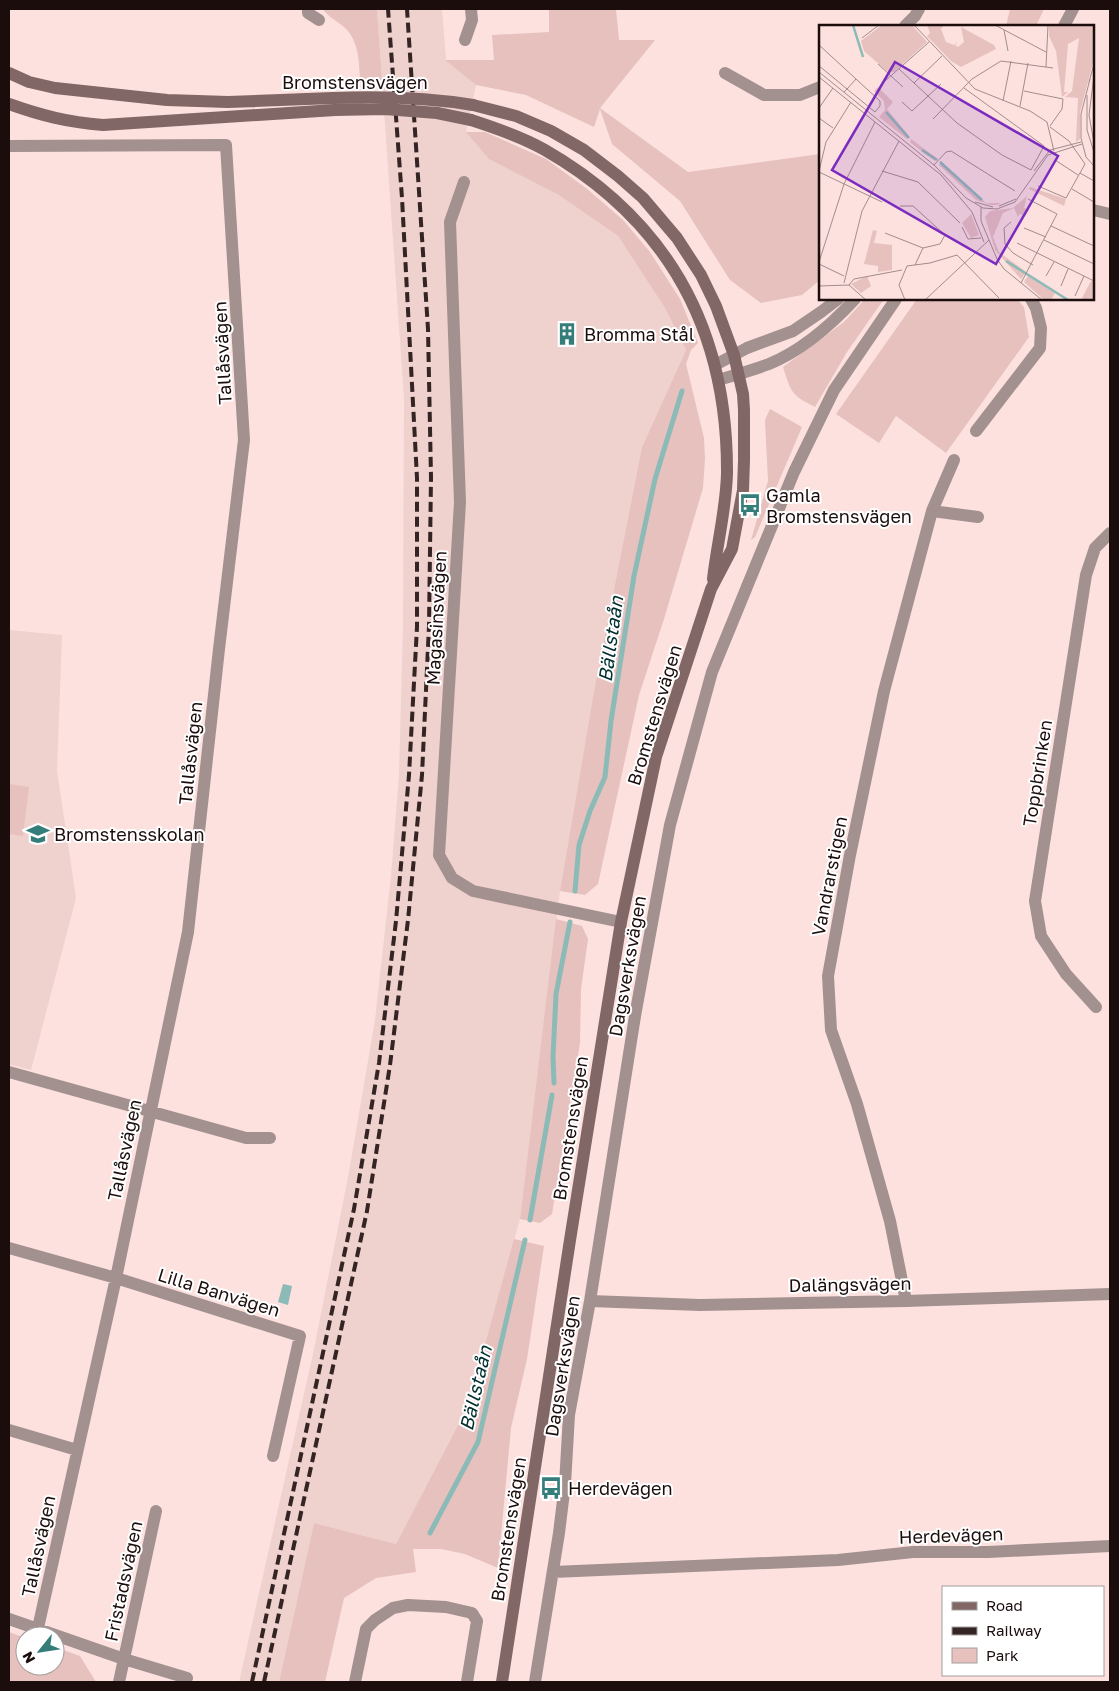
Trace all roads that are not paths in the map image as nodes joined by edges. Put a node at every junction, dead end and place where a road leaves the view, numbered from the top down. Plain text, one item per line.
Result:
1 (308, 9) edge
2 (471, 9) edge
3 (919, 9) edge
4 (1073, 9) edge
5 (319, 20) dead end
6 (906, 25) edge
7 (1065, 25) edge
8 (465, 40) dead end
9 (9, 73) edge
10 (725, 73) dead end
11 (819, 87) edge
12 (9, 104) edge
13 (334, 104) junction
14 (9, 146) edge
15 (464, 182) dead end
16 (1094, 210) edge
17 (1110, 214) edge
18 (837, 300) edge
19 (855, 300) edge
20 (895, 300) edge
21 (1032, 300) edge
22 (734, 355) junction
23 (714, 366) junction
24 (739, 373) junction
25 (718, 380) junction
26 (976, 431) dead end
27 (954, 460) dead end
28 (932, 511) junction
29 (978, 518) dead end
30 (1110, 533) edge
31 (712, 589) junction
32 (621, 922) junction
33 (1096, 1007) dead end
34 (9, 1072) edge
35 (150, 1111) junction
36 (270, 1138) dead end
37 (9, 1248) edge
38 (116, 1278) junction
39 (1110, 1294) edge
40 (590, 1301) junction
41 (906, 1301) junction
42 (9, 1430) edge
43 (77, 1450) junction
44 (274, 1456) dead end
45 (156, 1511) dead end
46 (1110, 1546) edge
47 (553, 1572) junction
48 (9, 1619) edge
49 (32, 1626) edge
50 (38, 1626) edge
51 (65, 1638) edge
52 (124, 1659) junction
53 (187, 1678) dead end
54 (119, 1682) edge
55 (355, 1682) edge
56 (467, 1682) edge
57 (502, 1682) edge
58 (535, 1682) edge

1 - 5 street
2 - 8 street
3 - 6 street
4 - 7 street
9 - 13 street, Bromstensvägen
10 - 11 street
12 - 13 street, Bromstensvägen
13 - 22 street, Bromstensvägen, bridge
13 - 23 street, Bromstensvägen, bridge
14 - 35 street, Tallåsvägen
15 - 32 street, Magasinsvägen
16 - 17 street
18 - 22 street
19 - 24 street
20 - 40 street, Dagsverksvägen
21 - 26 street
22 - 23 street
22 - 24 street, Bromstensvägen
23 - 25 street, Bromstensvägen
24 - 25 street
24 - 31 street, Bromstensvägen
25 - 31 street, Bromstensvägen
27 - 28 street, Vandrarstigen
28 - 29 street
28 - 41 street, Vandrarstigen
30 - 33 street, Toppbrinken
31 - 32 street, Bromstensvägen
32 - 57 street, Bromstensvägen
34 - 35 street
35 - 36 street
35 - 38 street, Tallåsvägen
37 - 38 street, Lilla Banvägen
38 - 43 street, Tallåsvägen
38 - 44 street, Lilla Banvägen
39 - 41 street, Dalängsvägen
40 - 41 street, Dalängsvägen
40 - 47 street, Dagsverksvägen
42 - 43 street
43 - 50 street, Tallåsvägen
45 - 52 street, Fristadsvägen
46 - 47 street, Herdevägen
47 - 58 street, Dagsverksvägen
48 - 49 street, Fristadsvägen
51 - 52 street, Fristadsvägen
52 - 53 street, Fristadsvägen
52 - 54 street, Fristadsvägen
55 - 56 street

